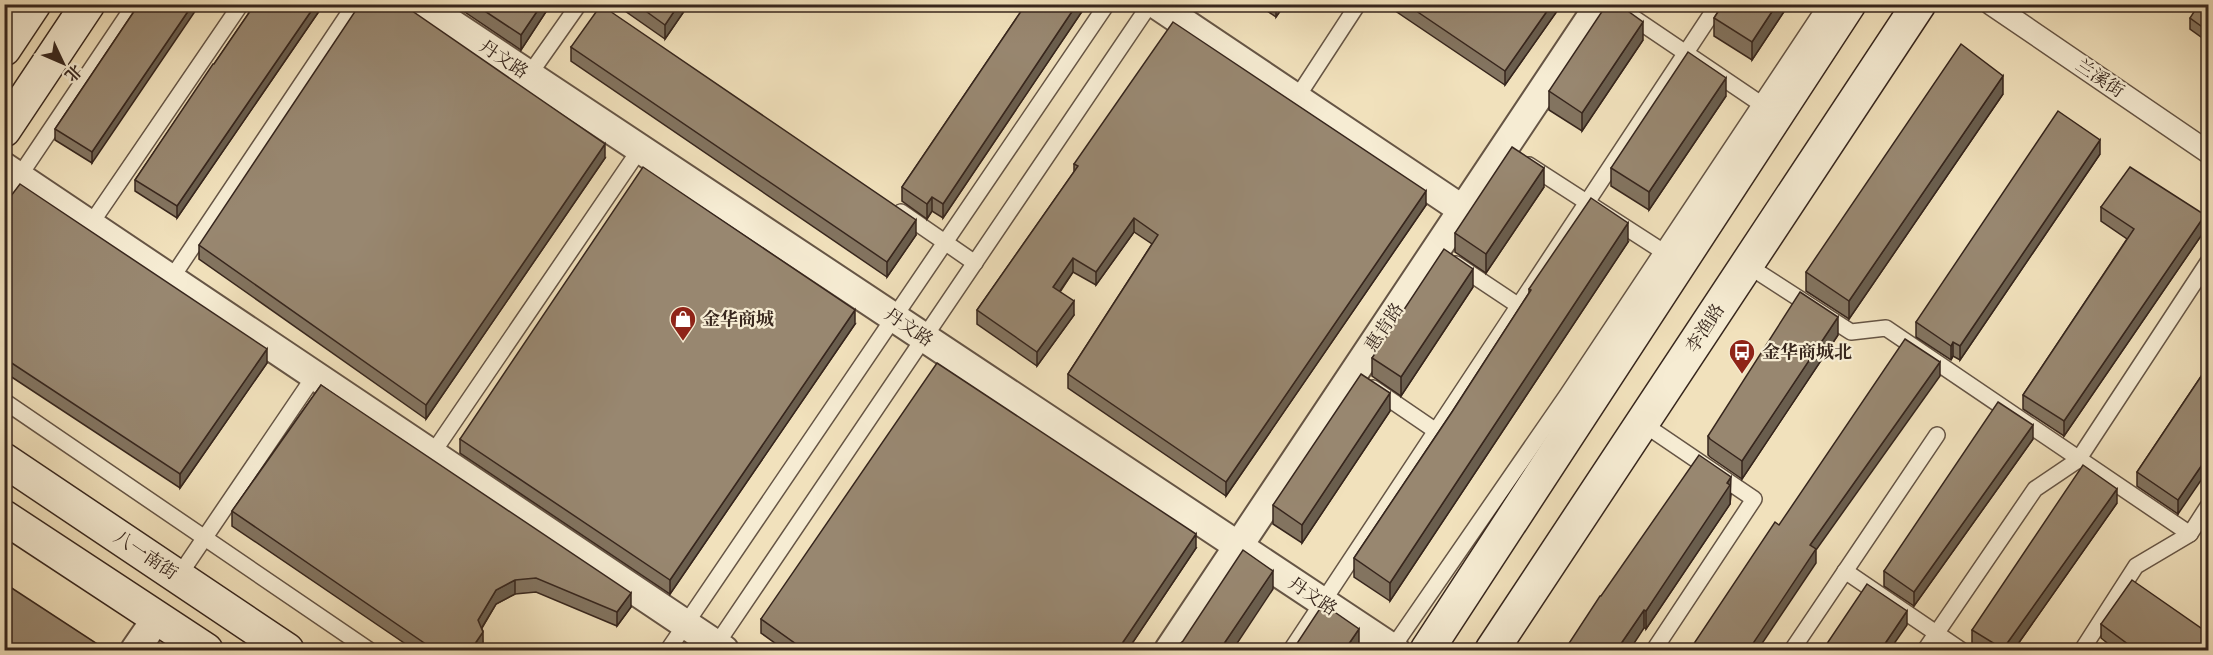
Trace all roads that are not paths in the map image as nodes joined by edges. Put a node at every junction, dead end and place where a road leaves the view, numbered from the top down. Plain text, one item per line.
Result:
1 (34, 4) edge
2 (88, 4) edge
3 (135, 4) edge
4 (241, 4) edge
5 (355, 4) edge
6 (422, 4) edge
7 (579, 4) edge
8 (1107, 4) edge
9 (1150, 4) edge
10 (1156, 4) edge
11 (1358, 4) edge
12 (1600, 4) edge
13 (1612, 4) edge
14 (1718, 4) edge
15 (1827, 4) edge
16 (1849, 4) edge
17 (1918, 4) edge
18 (1991, 4) edge
19 (4, 49) edge
20 (1686, 53) junction
21 (529, 75) junction
22 (1296, 99) junction
23 (1769, 109) junction
24 (4, 130) edge
25 (640, 149) junction
26 (1504, 149) junction
27 (2208, 152) edge
28 (9, 181) edge
29 (887, 203) edge
30 (1587, 203) junction
31 (1463, 210) junction
32 (90, 225) junction
33 (945, 242) junction
34 (1436, 251) junction
35 (1671, 257) junction
36 (2208, 262) edge
37 (975, 263) junction
38 (1747, 265) junction
39 (171, 279) junction
40 (1519, 306) junction
41 (894, 318) junction
42 (924, 338) junction
43 (315, 375) junction
44 (1353, 375) junction
45 (4, 401) edge
46 (1642, 423) junction
47 (1436, 431) junction
48 (1937, 435) dead end
49 (432, 454) junction
50 (4, 460) edge
51 (2078, 460) junction
52 (2208, 506) edge
53 (4, 517) edge
54 (2190, 534) junction
55 (204, 537) junction
56 (1238, 547) junction
57 (1845, 571) junction
58 (178, 577) junction
59 (1323, 602) junction
60 (157, 618) junction
61 (685, 625) junction
62 (1936, 634) junction
63 (718, 649) edge
64 (1393, 650) edge
65 (135, 651) edge
66 (206, 651) edge
67 (287, 651) edge
68 (369, 651) edge
69 (668, 651) edge
70 (1169, 651) edge
71 (1291, 651) edge
72 (1427, 651) edge
73 (1492, 651) edge
74 (1654, 651) edge
75 (1791, 651) edge
76 (1925, 651) edge
77 (1961, 651) edge
78 (2082, 651) edge

1 - 19 main road
2 - 24 main road
3 - 28 lane
4 - 32 lane
5 - 39 lane
6 - 21 street, 丹文路
7 - 21 lane
8 - 33 lane
9 - 37 lane
10 - 22 street
11 - 22 lane
12 - 26 street, 惠肯路
13 - 20 lane
14 - 20 lane
15 - 23 lane
16 - 23 main road
17 - 38 main road, 李渔路
18 - 27 street, 兰溪街
20 - 23 lane
20 - 30 lane
21 - 25 street, 丹文路
22 - 31 street
23 - 35 main road
25 - 41 street, 丹文路
25 - 49 lane
26 - 30 lane
26 - 31 street, 惠肯路
28 - 32 street
29 - 33 lane
30 - 35 lane
30 - 40 lane
31 - 34 street, 惠肯路
32 - 39 street
33 - 37 lane
33 - 41 lane
34 - 40 lane
34 - 44 street, 惠肯路
35 - 64 lane
35 - 72 main road
36 - 51 lane
37 - 42 lane
38 - 46 main road, 李渔路
38 - 51 lane
39 - 43 street
40 - 47 lane
41 - 42 street, 丹文路
41 - 61 lane
42 - 56 street, 丹文路
42 - 63 lane
43 - 49 street
43 - 55 lane
44 - 47 lane
44 - 56 street, 惠肯路
45 - 55 lane
46 - 73 main road, 李渔路
46 - 74 lane
47 - 59 lane
48 - 57 lane
49 - 61 street
50 - 58 main road, 八一南街
51 - 54 lane
51 - 62 lane
52 - 54 lane
53 - 60 main road
54 - 78 lane
55 - 58 lane
55 - 68 lane
56 - 59 street, 丹文路
56 - 70 street, 惠肯路
57 - 62 lane
57 - 75 lane
58 - 67 main road, 八一南街
59 - 64 street, 丹文路
59 - 71 lane
60 - 65 street
60 - 66 main road
61 - 63 street
61 - 69 lane
62 - 76 lane
62 - 77 lane

